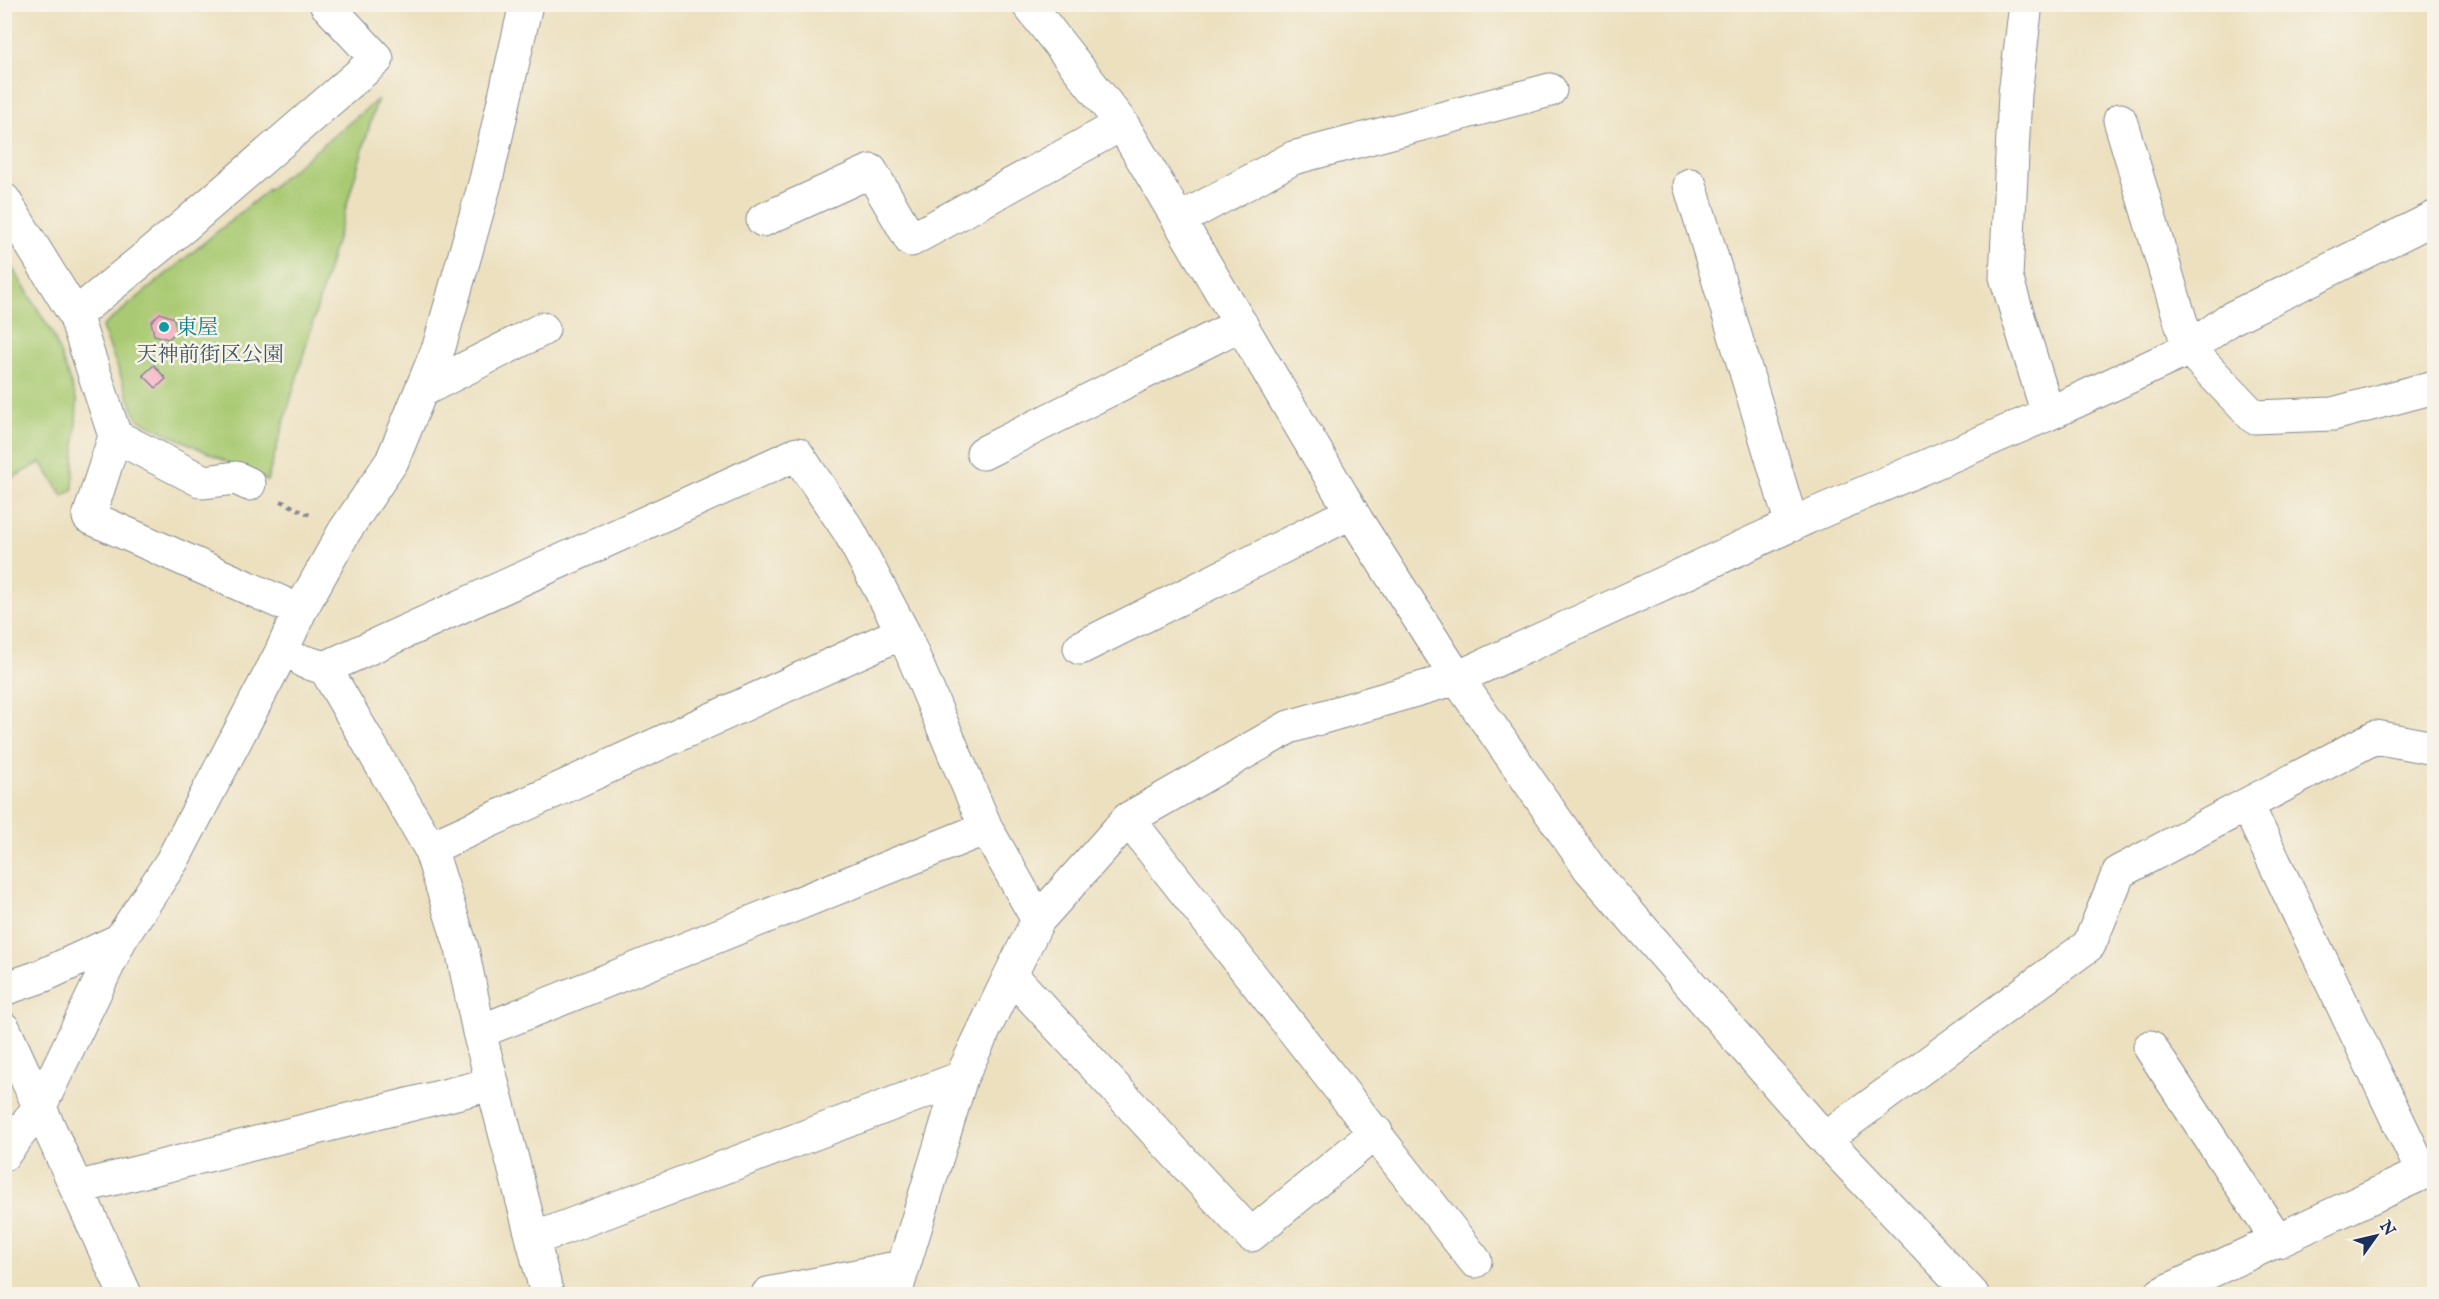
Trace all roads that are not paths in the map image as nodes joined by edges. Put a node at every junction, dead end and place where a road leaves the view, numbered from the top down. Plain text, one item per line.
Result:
1 (326, 4) edge
2 (526, 4) edge
3 (1028, 4) edge
4 (2026, 4) edge
5 (1550, 90) dead end
6 (2120, 120) dead end
7 (1122, 124) junction
8 (1690, 185) dead end
9 (4, 200) edge
10 (2434, 218) edge
11 (763, 220) dead end
12 (1179, 220) junction
13 (75, 315) junction
14 (1241, 324) junction
15 (543, 329) dead end
16 (2189, 349) junction
17 (2434, 387) edge
18 (421, 391) junction
19 (2048, 414) junction
20 (115, 436) junction
21 (983, 453) dead end
22 (249, 484) road end
23 (1352, 512) junction
24 (1792, 525) junction
25 (300, 611) junction
26 (903, 632) junction
27 (1080, 648) dead end
28 (280, 655) junction
29 (325, 668) junction
30 (1457, 678) junction
31 (2434, 748) edge
32 (2247, 805) junction
33 (1128, 819) junction
34 (986, 828) junction
35 (430, 848) junction
36 (1038, 920) junction
37 (120, 940) junction
38 (1011, 975) junction
39 (4, 989) edge
40 (4, 1029) edge
41 (479, 1032) junction
42 (2150, 1047) dead end
43 (961, 1078) junction
44 (492, 1084) junction
45 (40, 1106) junction
46 (1376, 1132) junction
47 (1825, 1139) junction
48 (4, 1154) edge
49 (2429, 1173) edge
50 (76, 1188) junction
51 (534, 1239) junction
52 (2278, 1241) junction
53 (1475, 1261) dead end
54 (898, 1281) edge
55 (125, 1294) edge
56 (547, 1294) edge
57 (768, 1294) edge
58 (1972, 1294) edge
59 (2161, 1294) edge

1 - 13 street
2 - 18 street
3 - 7 street
4 - 19 street
5 - 12 street
6 - 16 street
7 - 11 street
7 - 12 street
8 - 24 street
9 - 13 street
10 - 16 street
12 - 14 street
13 - 20 street
14 - 21 street
14 - 23 street
15 - 18 street
16 - 17 street
16 - 19 street
18 - 25 street
19 - 24 street
20 - 22 street
20 - 25 street
23 - 27 street
23 - 30 street
24 - 30 street
25 - 28 street
26 - 29 street
26 - 34 street
26 - 35 street
28 - 29 street
28 - 37 street
29 - 35 street
30 - 33 street
30 - 47 street
31 - 32 street
32 - 47 street
32 - 49 street
33 - 36 street
33 - 46 street
34 - 36 street
34 - 41 street
35 - 41 street
36 - 38 street
37 - 39 street
37 - 45 street
38 - 43 street
38 - 46 street
40 - 45 street
41 - 44 street
42 - 52 street
43 - 51 street
43 - 54 street
44 - 50 street
44 - 51 street
45 - 48 street
45 - 50 street
46 - 53 street
47 - 58 street
49 - 52 street
50 - 55 street
51 - 56 street
52 - 59 street
54 - 57 street

